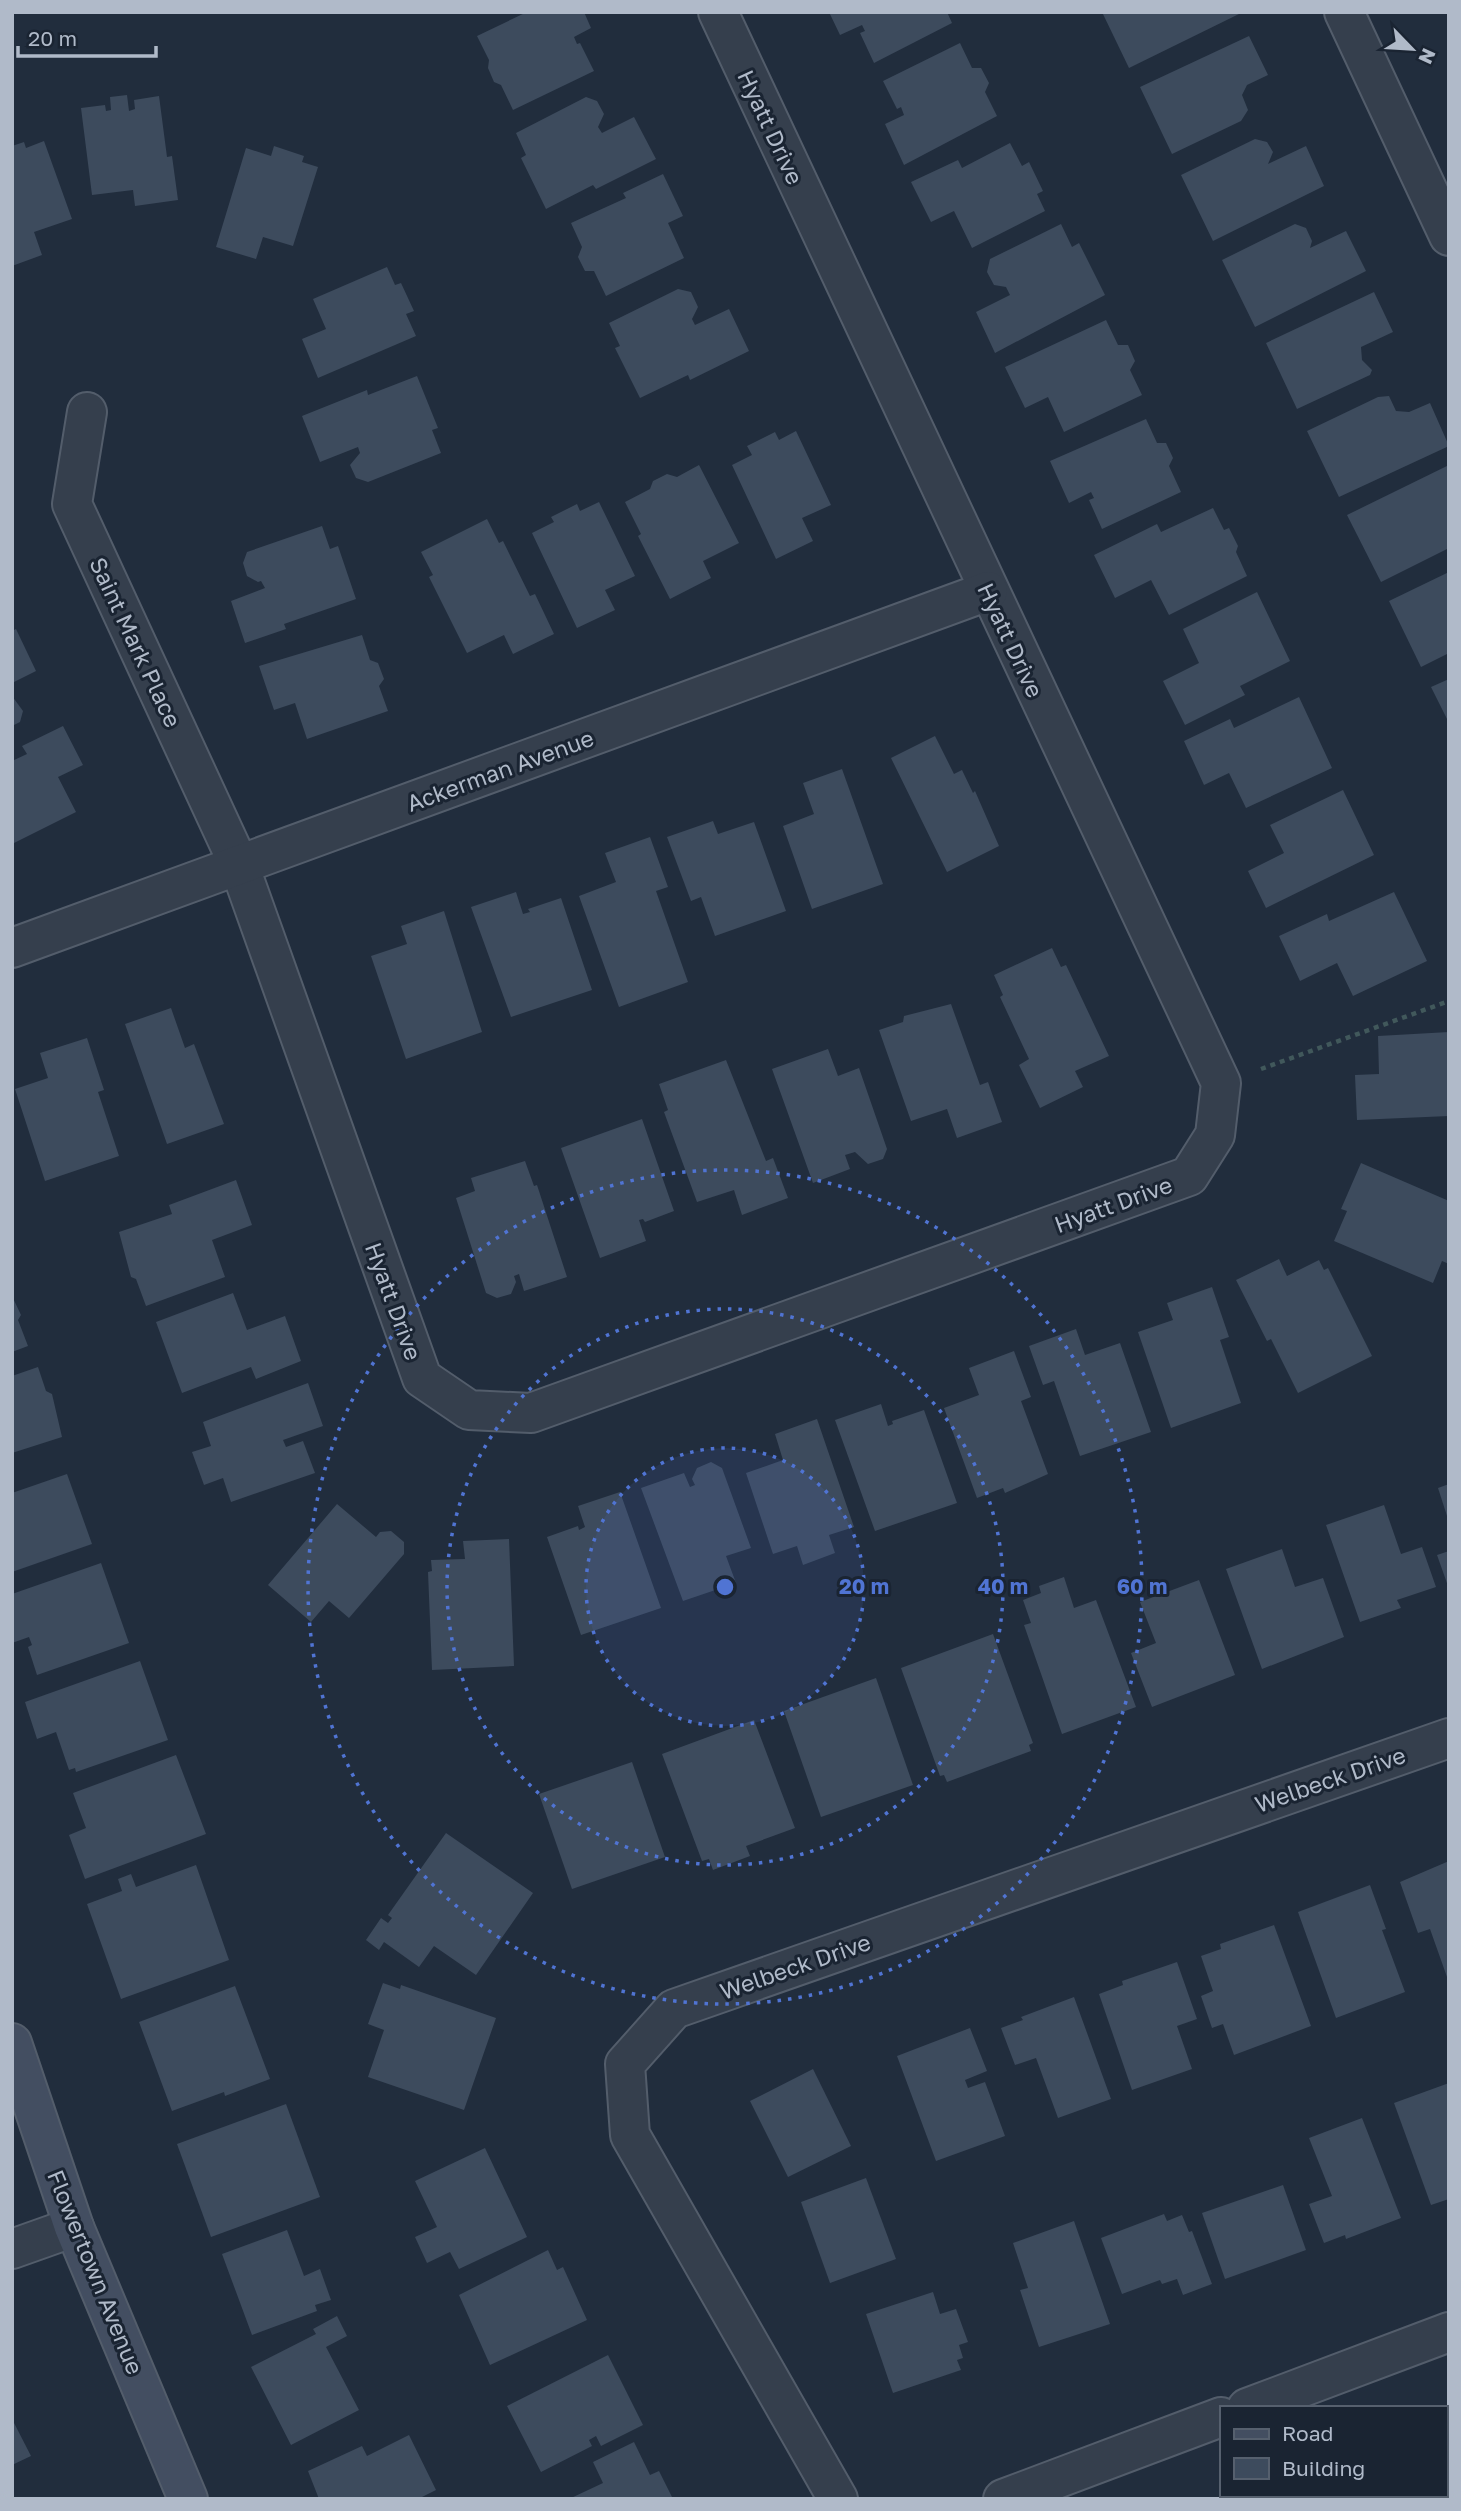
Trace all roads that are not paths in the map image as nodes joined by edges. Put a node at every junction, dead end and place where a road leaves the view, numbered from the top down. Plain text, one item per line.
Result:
1 (718, 12) edge
2 (1344, 12) edge
3 (1449, 236) edge
4 (87, 412) dead end
5 (988, 592) junction
6 (239, 865) junction
7 (12, 948) edge
8 (1449, 1738) edge
9 (12, 2043) edge
10 (74, 2227) junction
11 (12, 2249) edge
12 (1449, 2333) edge
13 (1252, 2406) edge
14 (1220, 2417) edge
15 (188, 2499) edge
16 (838, 2499) edge
17 (1003, 2499) edge

1 - 5 street, Hyatt Drive
2 - 3 street
4 - 6 street, Saint Mark Place
5 - 6 street, Ackerman Avenue
5 - 6 street, Hyatt Drive
6 - 7 street, Ackerman Avenue
8 - 16 street, Welbeck Drive
9 - 10 street, Flowertown Avenue
10 - 11 street
10 - 15 street, Flowertown Avenue
12 - 13 street
14 - 17 street

